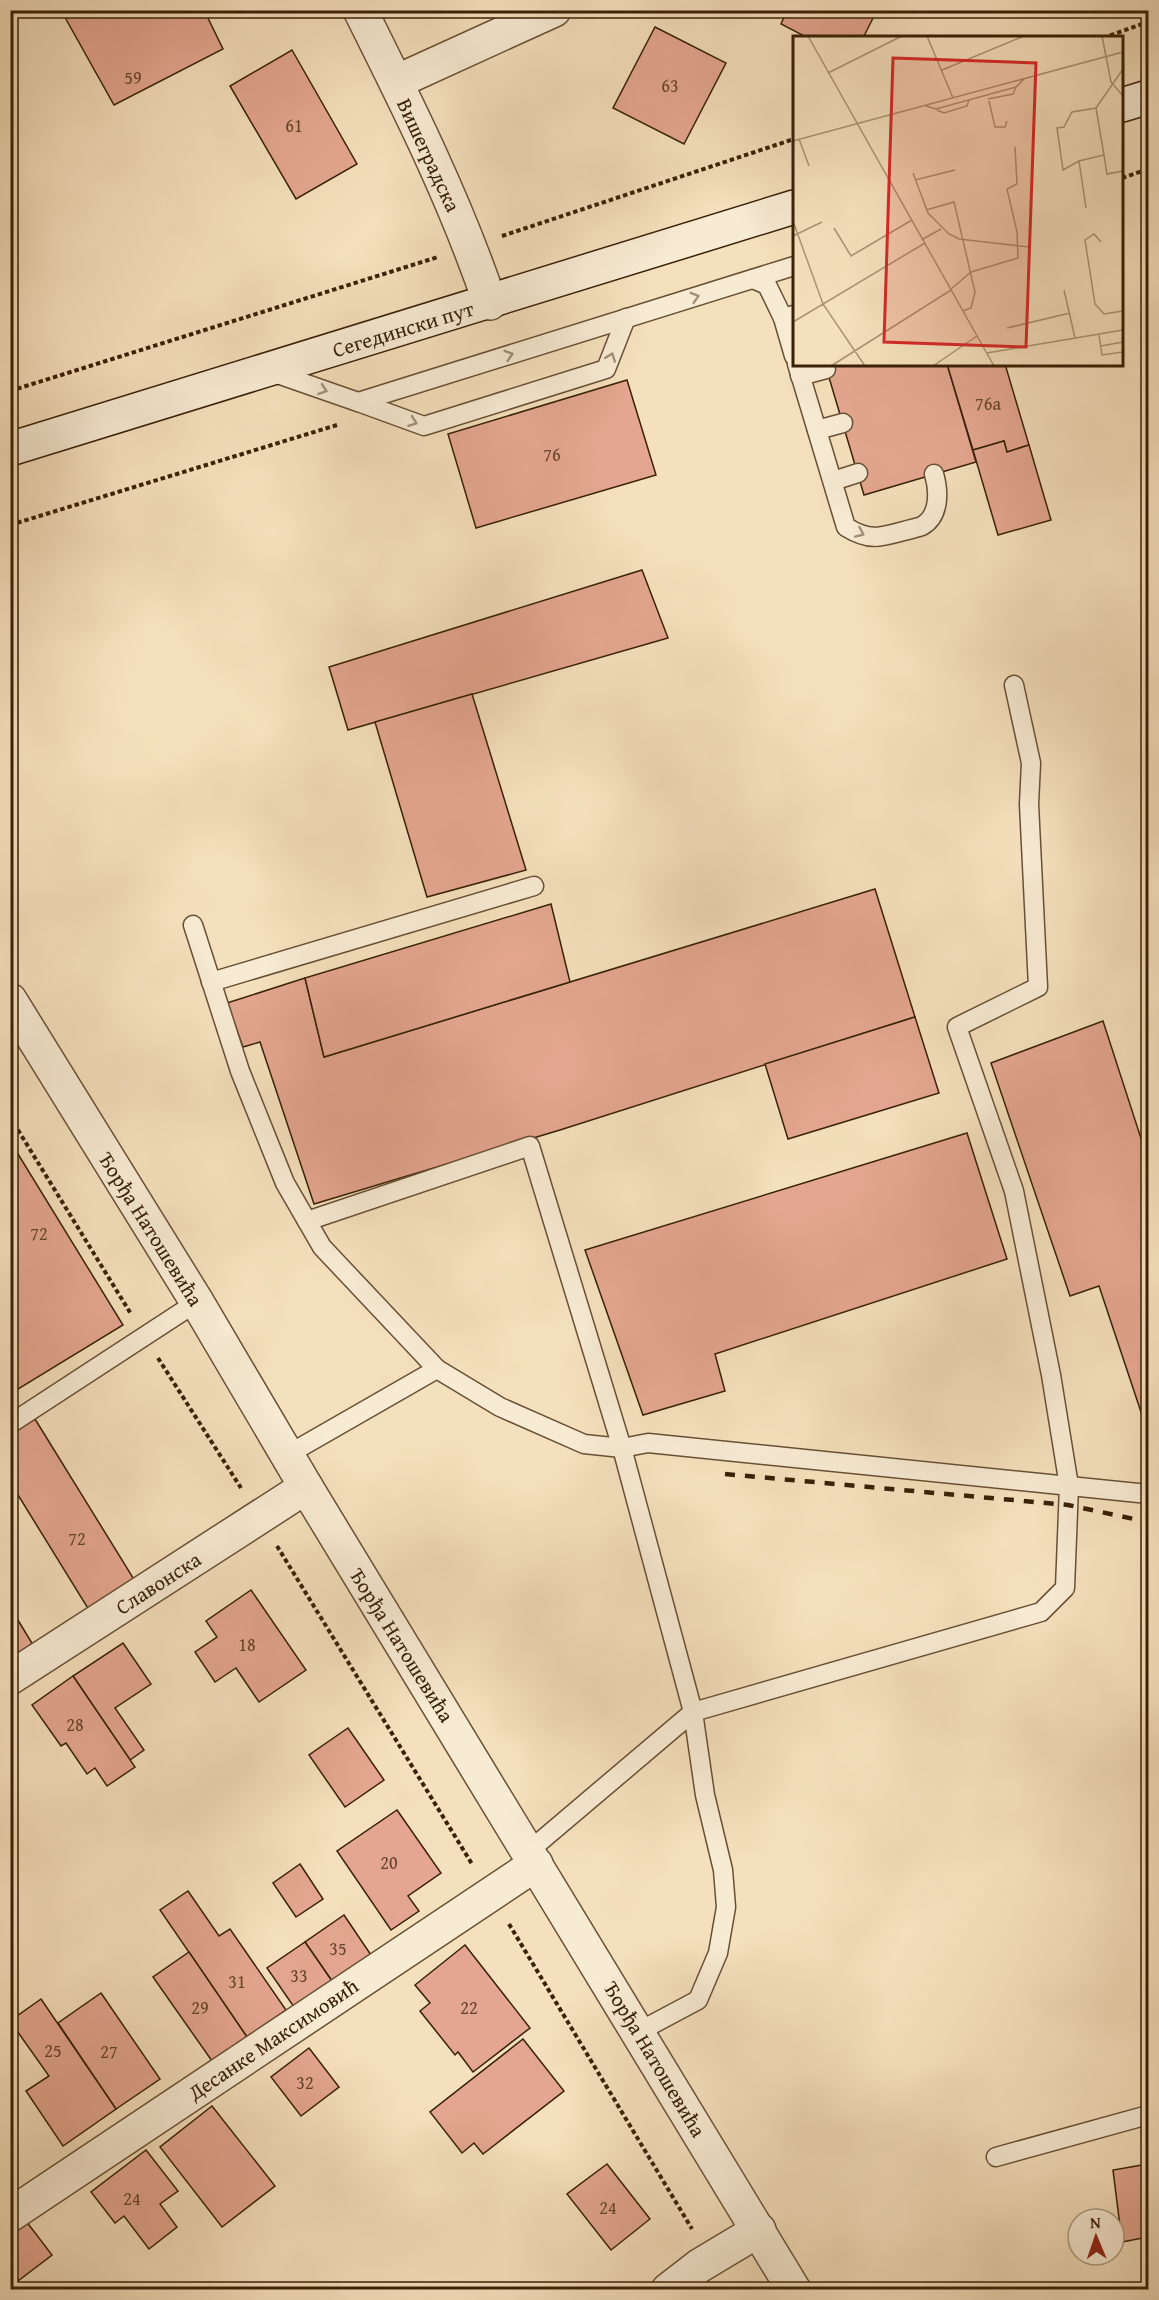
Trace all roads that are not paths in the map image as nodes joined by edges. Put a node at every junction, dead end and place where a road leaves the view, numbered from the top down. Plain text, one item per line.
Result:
1 (360, 10) edge
2 (554, 10) edge
3 (396, 82) junction
4 (1149, 97) edge
5 (1123, 105) edge
6 (793, 208) edge
7 (793, 267) edge
8 (753, 279) junction
9 (490, 303) junction
10 (789, 316) edge
11 (626, 318) junction
12 (793, 343) edge
13 (826, 369) dead end
14 (799, 370) edge
15 (268, 371) junction
16 (358, 402) junction
17 (843, 423) dead end
18 (817, 430) junction
19 (10, 449) edge
20 (858, 473) dead end
21 (934, 474) dead end
22 (833, 481) junction
23 (1014, 685) dead end
24 (534, 886) dead end
25 (193, 925) dead end
26 (211, 982) junction
27 (10, 1000) edge
28 (307, 1221) junction
29 (197, 1302) junction
30 (437, 1369) junction
31 (10, 1424) edge
32 (622, 1448) junction
33 (286, 1455) junction
34 (1070, 1486) junction
35 (306, 1487) junction
36 (1149, 1494) edge
37 (10, 1678) edge
38 (693, 1712) junction
39 (533, 1857) junction
40 (638, 2032) junction
41 (1149, 2115) edge
42 (996, 2157) dead end
43 (10, 2215) edge
44 (759, 2230) junction
45 (668, 2289) edge
46 (794, 2289) edge

1 - 3 street, Вишеградска
2 - 3 street
3 - 9 street, Вишеградска
4 - 5 street
6 - 9 street, Сегедински пут
7 - 8 lane
8 - 10 lane
11 -> 8 lane
9 - 15 street, Сегедински пут
10 - 12 lane
16 -> 11 lane
16 -> 11 lane
13 - 14 lane
14 - 18 lane
15 -> 16 lane
15 - 19 street, Сегедински пут
17 - 18 lane
18 - 22 lane
20 - 22 lane
22 -> 21 lane
23 - 34 lane
24 - 26 lane
25 - 26 lane
26 - 28 lane
27 - 29 street, Ђорђа Натошевића
28 - 30 lane
28 - 32 lane
29 - 31 lane
29 - 33 street, Ђорђа Натошевића
30 - 32 lane
30 - 33 lane
32 - 34 lane
32 - 38 lane
33 - 35 street, Ђорђа Натошевића
34 - 36 lane
34 - 38 lane
35 - 37 street, Славонска
35 - 39 street, Ђорђа Натошевића
38 - 39 lane
38 - 40 lane
39 - 40 street, Ђорђа Натошевића
39 - 43 street, Десанке Максимовић
40 - 44 street, Ђорђа Натошевића
41 - 42 lane
44 - 45 street
44 - 46 street, Ђорђа Натошевића

